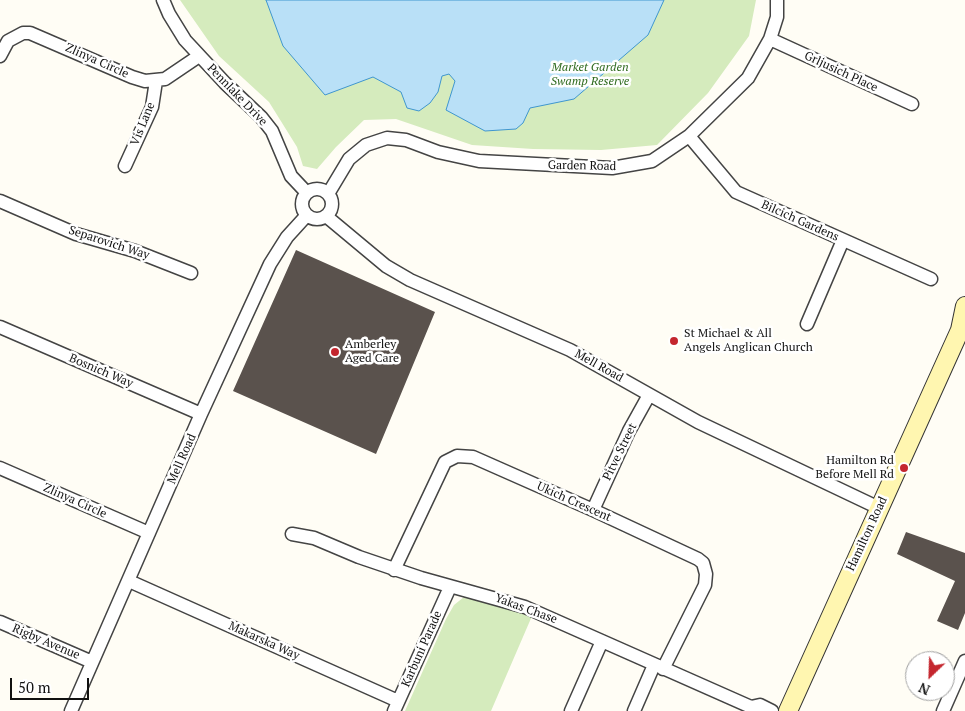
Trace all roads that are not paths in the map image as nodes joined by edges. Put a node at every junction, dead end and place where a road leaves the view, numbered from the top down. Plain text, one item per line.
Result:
1 (163, 0) edge
2 (778, 0) edge
3 (770, 39) junction
4 (0, 56) edge
5 (199, 56) junction
6 (156, 81) junction
7 (912, 104) dead end
8 (689, 136) junction
9 (125, 166) dead end
10 (307, 193) junction
11 (328, 194) junction
12 (0, 200) edge
13 (306, 216) junction
14 (326, 216) junction
15 (843, 240) junction
16 (192, 273) dead end
17 (930, 279) dead end
18 (965, 306) edge
19 (807, 324) dead end
20 (0, 327) edge
21 (962, 327) edge
22 (649, 395) junction
23 (201, 414) junction
24 (0, 468) edge
25 (879, 508) junction
26 (593, 510) junction
27 (149, 533) junction
28 (292, 534) dead end
29 (394, 570) junction
30 (129, 581) junction
31 (450, 587) junction
32 (0, 622) edge
33 (602, 641) junction
34 (965, 661) edge
35 (92, 662) junction
36 (659, 667) junction
37 (396, 706) edge
38 (753, 709) edge
39 (71, 711) edge
40 (571, 711) edge
41 (634, 711) edge
42 (772, 711) edge
43 (788, 711) edge
44 (943, 711) edge

1 - 5 street, Pennlake Drive
2 - 3 street, Garden Road
3 - 7 street, Grljusich Place
3 - 8 street, Garden Road
4 - 6 street, Zlinya Circle
5 - 6 street
5 - 10 street, Pennlake Drive
6 - 9 street, Vis Lane
8 - 11 street, Garden Road
8 - 15 street, Bilcich Gardens
10 - 11 street
10 - 13 street
11 - 14 street
12 - 16 street, Separovich Way
13 - 14 street
13 - 23 street, Mell Road
14 - 22 street, Mell Road
15 - 17 street, Bilcich Gardens
15 - 19 street
18 - 21 main road, Hamilton Road
20 - 23 street, Bosnich Way
21 - 25 main road, Hamilton Road
22 - 25 street, Mell Road
22 - 26 street, Pitve Street
23 - 27 street, Mell Road
24 - 27 street, Zlinya Circle
25 - 43 main road, Hamilton Road
26 - 29 street, Ukich Crescent
26 - 36 street, Ukich Crescent
27 - 30 street, Mell Road
28 - 29 street, Yakas Chase
29 - 31 street, Yakas Chase
30 - 35 street, Mell Road
30 - 37 street, Makarska Way
31 - 33 street, Yakas Chase
31 - 37 street, Karbuni Parade
32 - 35 street, Rigby Avenue
33 - 36 street, Yakas Chase
33 - 40 street
34 - 44 street
35 - 39 street, Mell Road
36 - 38 street, Yakas Chase
36 - 41 street, Ukich Crescent
38 - 42 street, Yakas Chase

